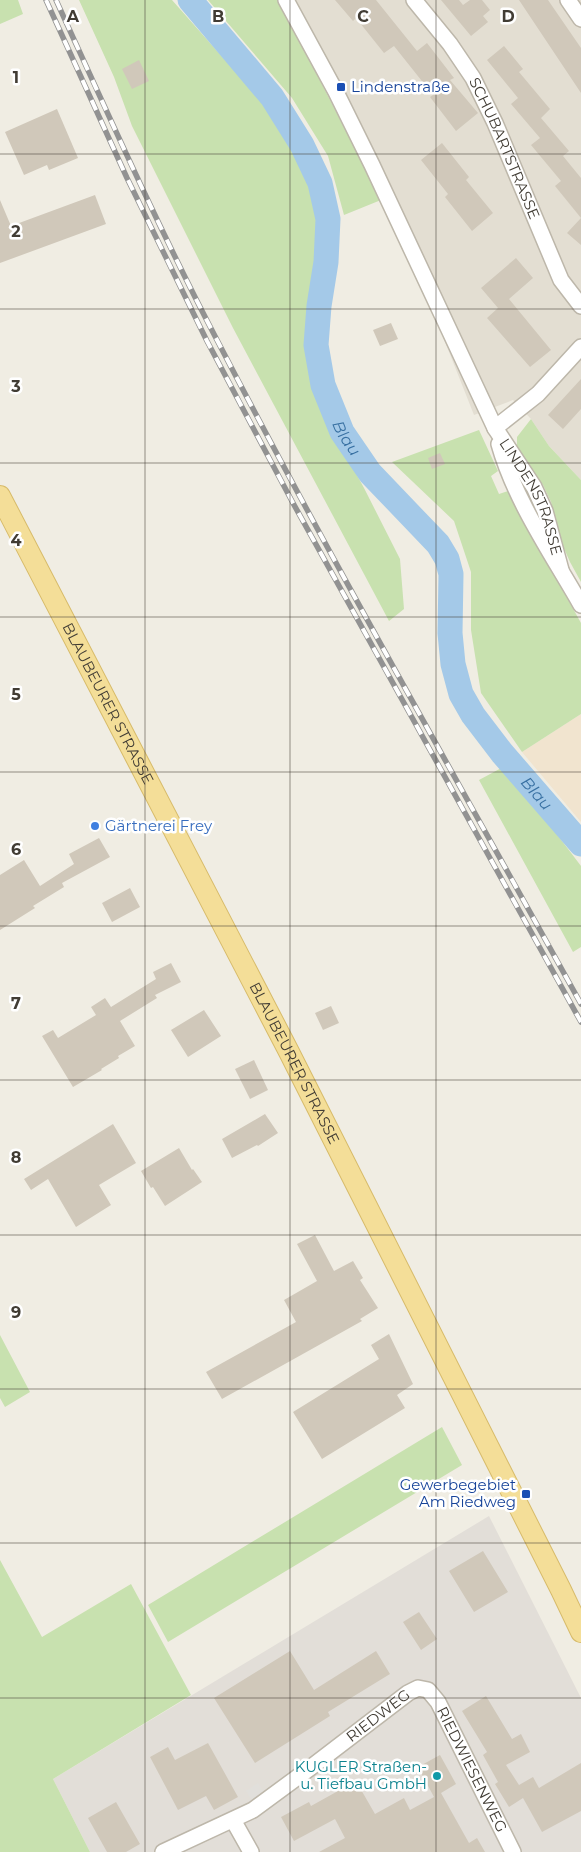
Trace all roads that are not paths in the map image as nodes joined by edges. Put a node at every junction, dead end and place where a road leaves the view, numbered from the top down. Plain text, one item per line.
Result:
1 (286, 0) edge
2 (414, 0) edge
3 (568, 0) edge
4 (581, 19) edge
5 (581, 306) edge
6 (581, 347) edge
7 (495, 428) junction
8 (0, 496) edge
9 (581, 605) edge
10 (581, 1632) edge
11 (428, 1690) joint
12 (233, 1820) junction
13 (163, 1852) edge
14 (251, 1852) edge
15 (513, 1852) edge

1 - 7 street, LINDENSTRASSE
2 - 5 street, SCHUBARTSTRASSE
3 - 4 street
6 - 7 street
7 - 9 street, LINDENSTRASSE
8 - 10 main road, BLAUBEURER STRASSE
11 - 12 street, RIEDWEG
11 - 15 street, RIEDWIESENWEG
12 - 13 street, RIEDWEG
12 - 14 street

